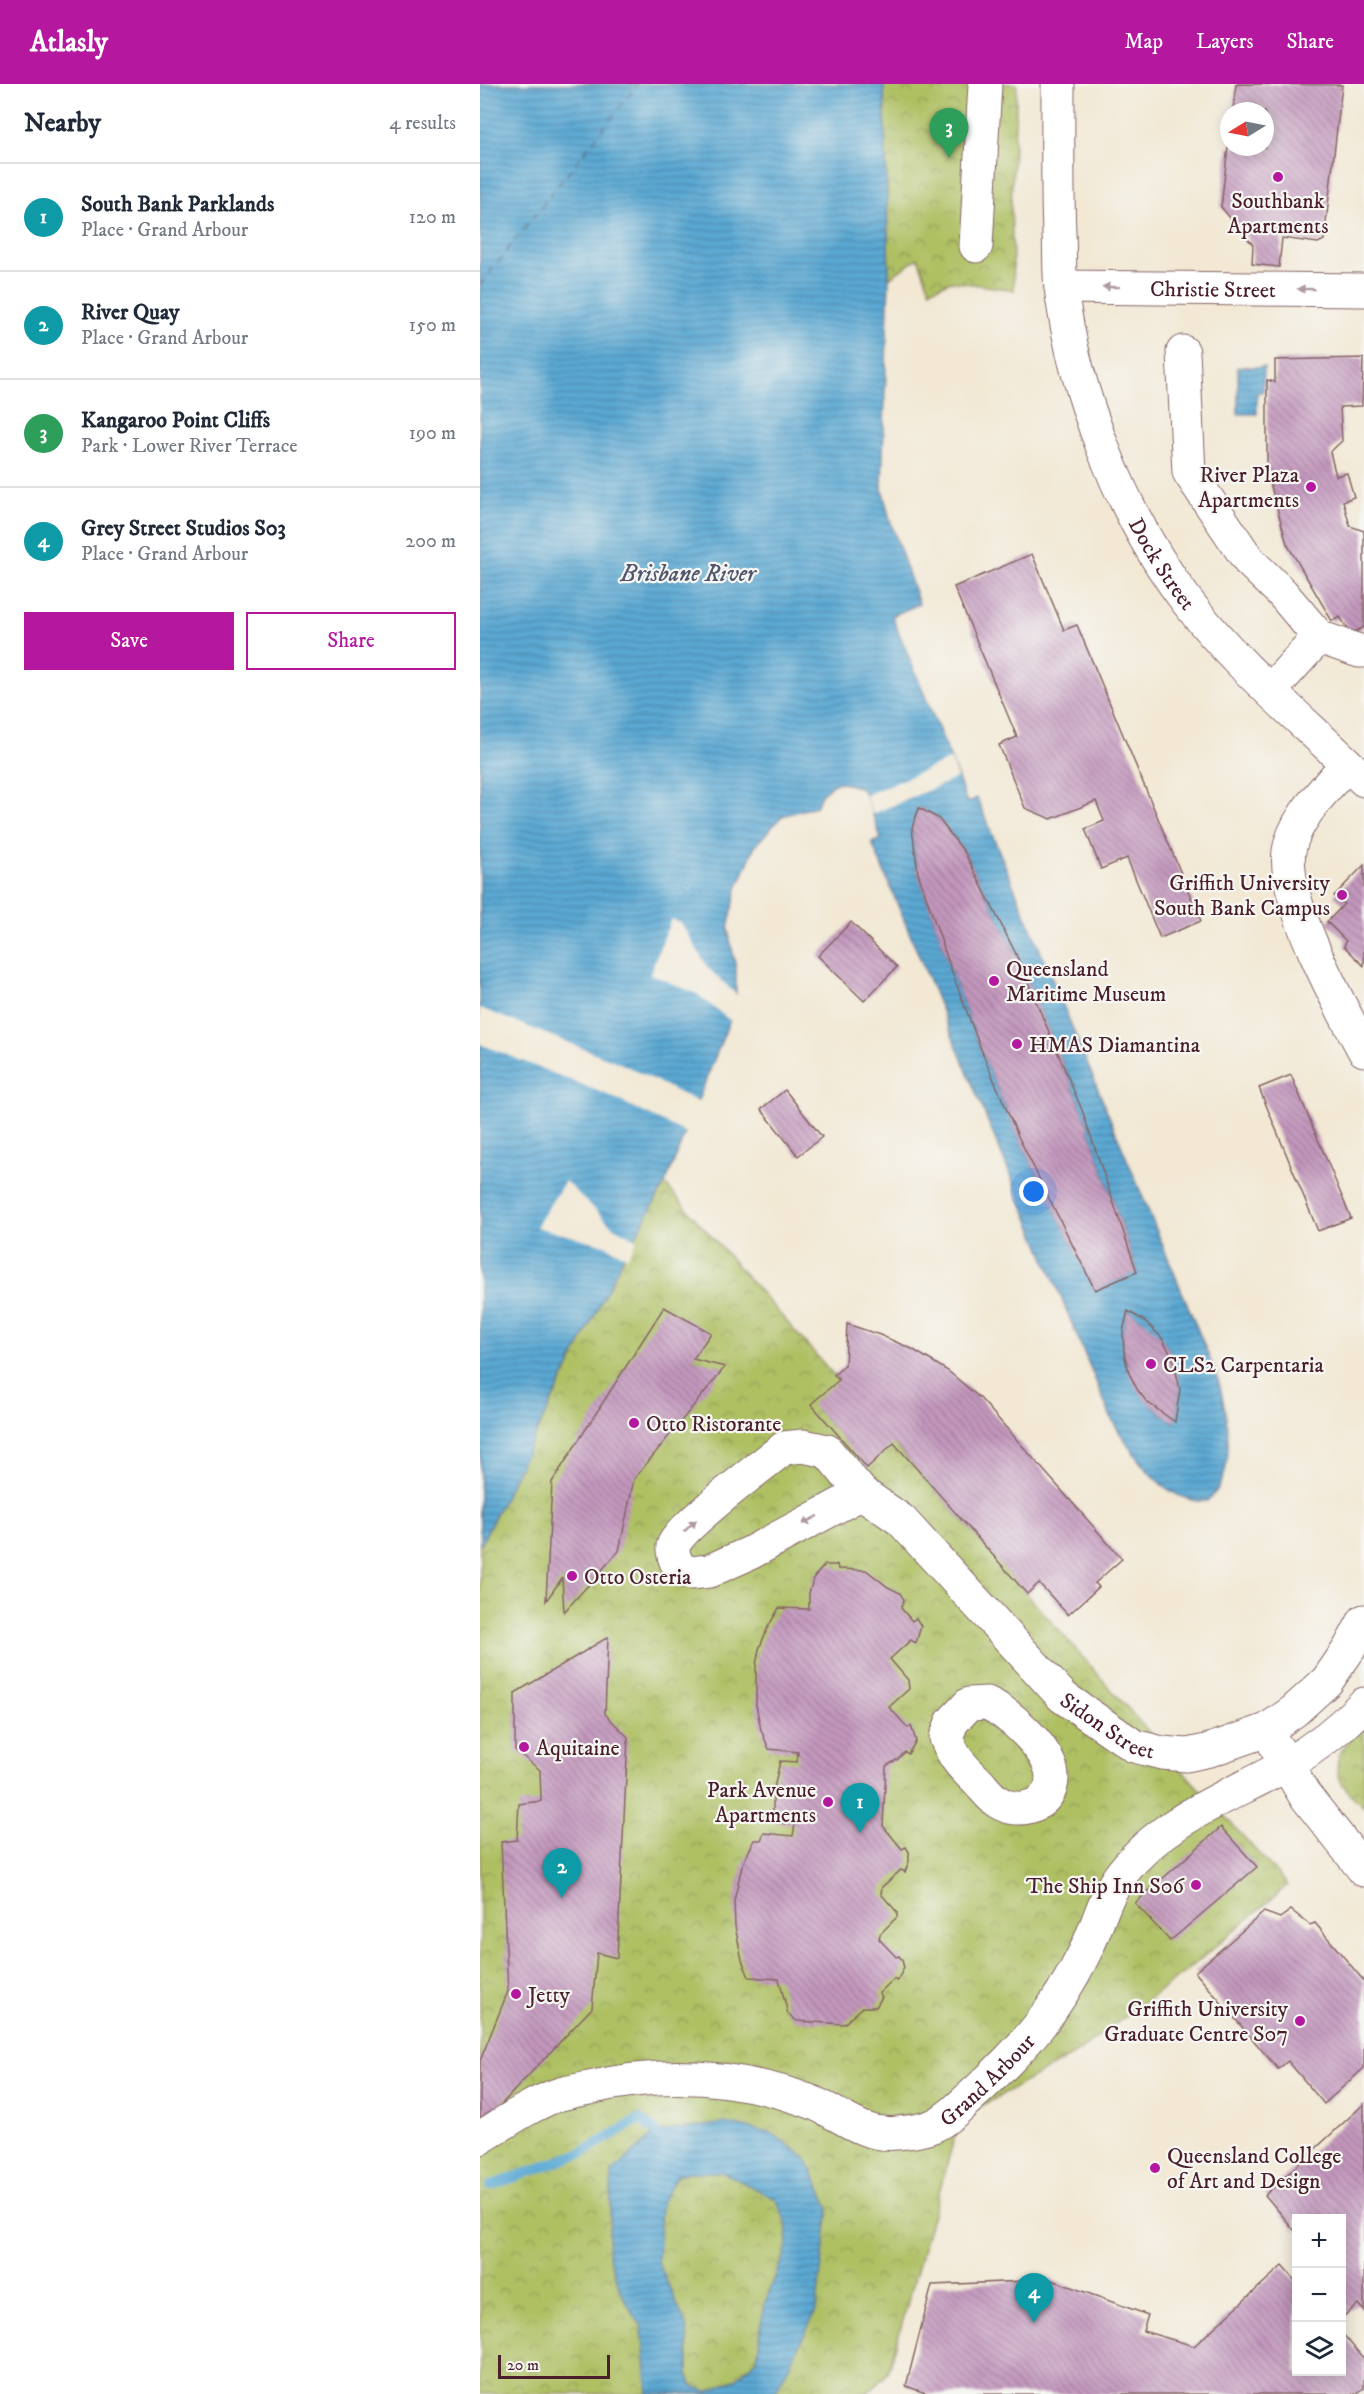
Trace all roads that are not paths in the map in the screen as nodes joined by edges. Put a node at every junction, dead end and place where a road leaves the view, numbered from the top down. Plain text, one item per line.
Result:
1 (985, 84) edge
2 (1058, 84) edge
3 (976, 246) dead end
4 (1061, 287) junction
5 (1364, 290) edge
6 (1183, 352) dead end
7 (1319, 637) junction
8 (1364, 651) edge
9 (1270, 691) junction
10 (1356, 772) edge
11 (1364, 1050) edge
12 (862, 1493) junction
13 (1364, 1621) edge
14 (1063, 1697) junction
15 (1364, 1704) edge
16 (1267, 1730) junction
17 (1024, 1733) dead end
18 (1285, 1765) junction
19 (1364, 1870) edge
20 (480, 2138) edge

1 - 3 street
2 - 4 street, Dock Street
5 -> 4 street, Christie Street
4 - 9 street, Dock Street
6 - 7 street
7 - 8 street
7 - 9 street
9 - 10 street, Dock Street
10 - 11 street
12 -> 12 street, Sidon Street
12 - 14 street, Sidon Street
13 - 16 street, Sidon Street
14 - 16 street, Sidon Street
14 - 17 street
15 - 18 street, Grand Arbour
16 - 18 street
18 - 19 street
18 - 20 street, Grand Arbour

